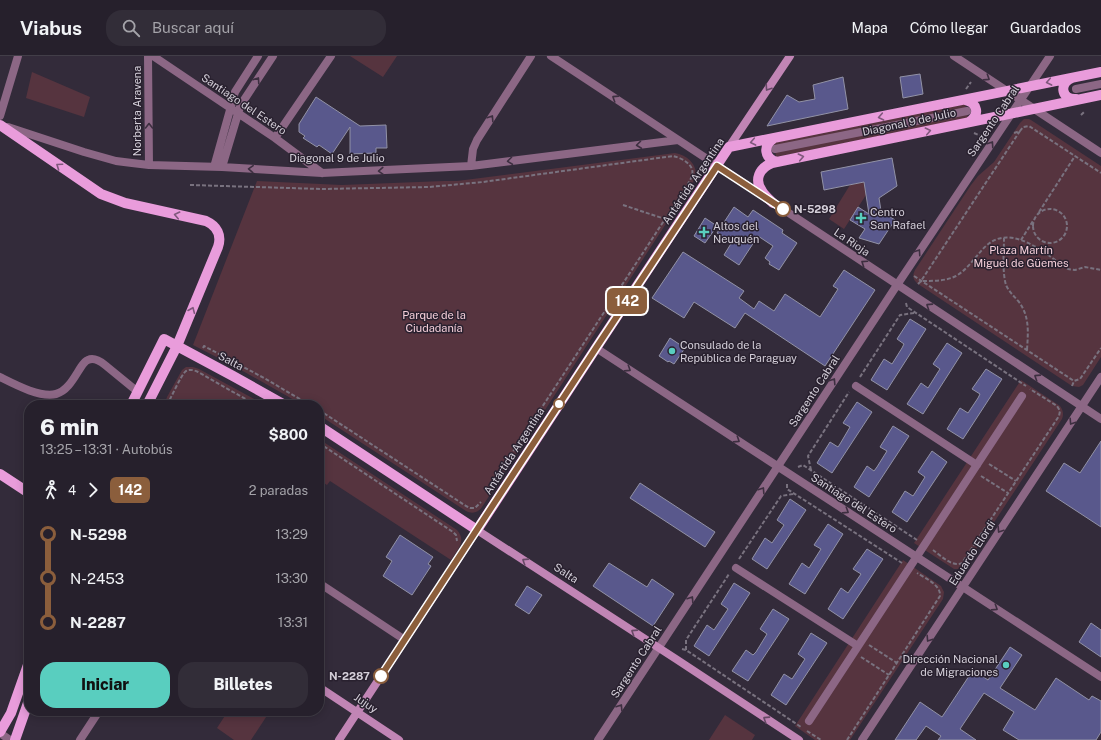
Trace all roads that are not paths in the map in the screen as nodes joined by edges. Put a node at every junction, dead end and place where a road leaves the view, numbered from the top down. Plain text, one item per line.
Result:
1 (18, 56) edge
2 (148, 56) edge
3 (153, 56) edge
4 (258, 56) edge
5 (273, 56) edge
6 (330, 56) edge
7 (531, 56) edge
8 (551, 56) edge
9 (790, 56) edge
10 (954, 56) edge
11 (1050, 56) edge
12 (1101, 72) edge
13 (1073, 77) junction
14 (1101, 84) edge
15 (1030, 86) junction
16 (1076, 89) dead end
17 (1007, 91) junction
18 (1101, 95) edge
19 (1079, 99) junction
20 (965, 100) junction
21 (1020, 100) junction
22 (230, 107) junction
23 (1034, 109) junction
24 (967, 111) dead end
25 (238, 112) junction
26 (1011, 114) junction
27 (0, 116) edge
28 (0, 124) edge
29 (970, 127) junction
30 (275, 138) junction
31 (773, 138) junction
32 (678, 140) junction
33 (729, 147) junction
34 (775, 149) dead end
35 (1101, 153) edge
36 (777, 162) junction
37 (149, 165) junction
38 (471, 166) junction
39 (717, 166) junction
40 (218, 167) junction
41 (322, 172) junction
42 (773, 202) junction
43 (897, 285) junction
44 (177, 346) junction
45 (596, 348) junction
46 (0, 377) edge
47 (1101, 377) edge
48 (856, 386) dead end
49 (138, 392) junction
50 (1022, 396) dead end
51 (134, 400) edge
52 (151, 400) edge
53 (276, 400) edge
54 (1082, 407) junction
55 (1101, 420) edge
56 (324, 429) edge
57 (977, 465) junction
58 (778, 466) junction
59 (0, 474) edge
60 (24, 491) edge
61 (477, 530) junction
62 (916, 557) junction
63 (736, 568) dead end
64 (324, 586) edge
65 (963, 587) junction
66 (405, 640) junction
67 (858, 646) junction
68 (659, 648) junction
69 (24, 676) edge
70 (1101, 677) edge
71 (324, 690) edge
72 (358, 712) junction
73 (24, 714) edge
74 (96, 716) edge
75 (809, 721) dead end
76 (0, 733) edge
77 (10, 740) edge
78 (15, 740) edge
79 (80, 740) edge
80 (339, 740) edge
81 (399, 740) edge
82 (598, 740) edge
83 (799, 740) edge
84 (862, 740) edge

1 - 27 street
37 -> 2 street, Norberta Aravena
3 - 22 street, Santiago del Estero
4 - 22 street
25 -> 5 street
6 - 30 street
38 -> 7 street
32 -> 8 street, La Rioja
9 -> 33 street, Antártida Argentina
10 -> 17 street
11 - 15 street, Sargento Cabral
12 - 13 main road, Diagonal 9 de Julio
13 -> 15 main road, Diagonal 9 de Julio
13 - 19 main road
14 - 16 street
15 - 17 main road, Diagonal 9 de Julio
15 - 21 street, Sargento Cabral
17 - 20 main road, Diagonal 9 de Julio
17 - 21 street
18 - 19 main road, Diagonal 9 de Julio
19 - 23 main road, Diagonal 9 de Julio
20 - 29 main road
20 -> 31 main road, Diagonal 9 de Julio
21 - 23 street
21 - 26 street, Sargento Cabral
22 - 25 street, Santiago del Estero
22 - 40 street
23 - 26 main road, Diagonal 9 de Julio
23 - 35 street
24 - 34 street
25 - 30 street, Santiago del Estero
25 - 40 street
26 - 29 main road, Diagonal 9 de Julio
43 -> 26 street, Sargento Cabral
28 - 37 street, Diagonal 9 de Julio
44 -> 28 main road
36 -> 29 main road, Diagonal 9 de Julio
30 - 41 street, Santiago del Estero
31 -> 33 main road, Diagonal 9 de Julio
31 - 36 main road
32 -> 38 street, Diagonal 9 de Julio
32 - 39 street, La Rioja
33 - 39 main road, Antártida Argentina
36 - 42 main road, Diagonal 9 de Julio
37 - 40 street, Diagonal 9 de Julio
38 -> 41 street, Diagonal 9 de Julio
39 - 42 street, La Rioja
39 - 45 main road, Antártida Argentina
41 -> 40 street, Diagonal 9 de Julio
43 -> 42 street, La Rioja
54 -> 43 street, La Rioja
58 -> 43 street, Sargento Cabral
44 - 49 main road, Salta
44 - 52 main road
44 - 53 main road, Salta
45 -> 58 street, Santiago del Estero
45 - 61 main road, Antártida Argentina
46 - 49 street
47 - 54 street, Eduardo Elordi
48 - 57 street
49 - 51 main road
50 - 57 street
54 - 55 street, La Rioja
54 -> 65 street, Eduardo Elordi
56 - 61 main road, Salta
57 - 62 street
58 -> 62 street, Santiago del Estero
68 -> 58 street, Sargento Cabral
59 - 60 main road
61 - 66 street, Antártida Argentina
68 -> 61 street, Salta
62 - 65 street, Santiago del Estero
62 - 67 street
63 - 67 street
64 - 66 street
65 -> 70 street, Santiago del Estero
65 -> 84 street, Eduardo Elordi
66 - 72 street, Antártida Argentina
67 - 75 street
82 -> 68 street, Sargento Cabral
83 -> 68 street, Salta
69 - 76 main road
71 - 72 street, Jujuy
72 - 80 street, Antártida Argentina
72 - 81 street, Jujuy
73 - 78 main road
74 - 79 street
76 - 77 street

